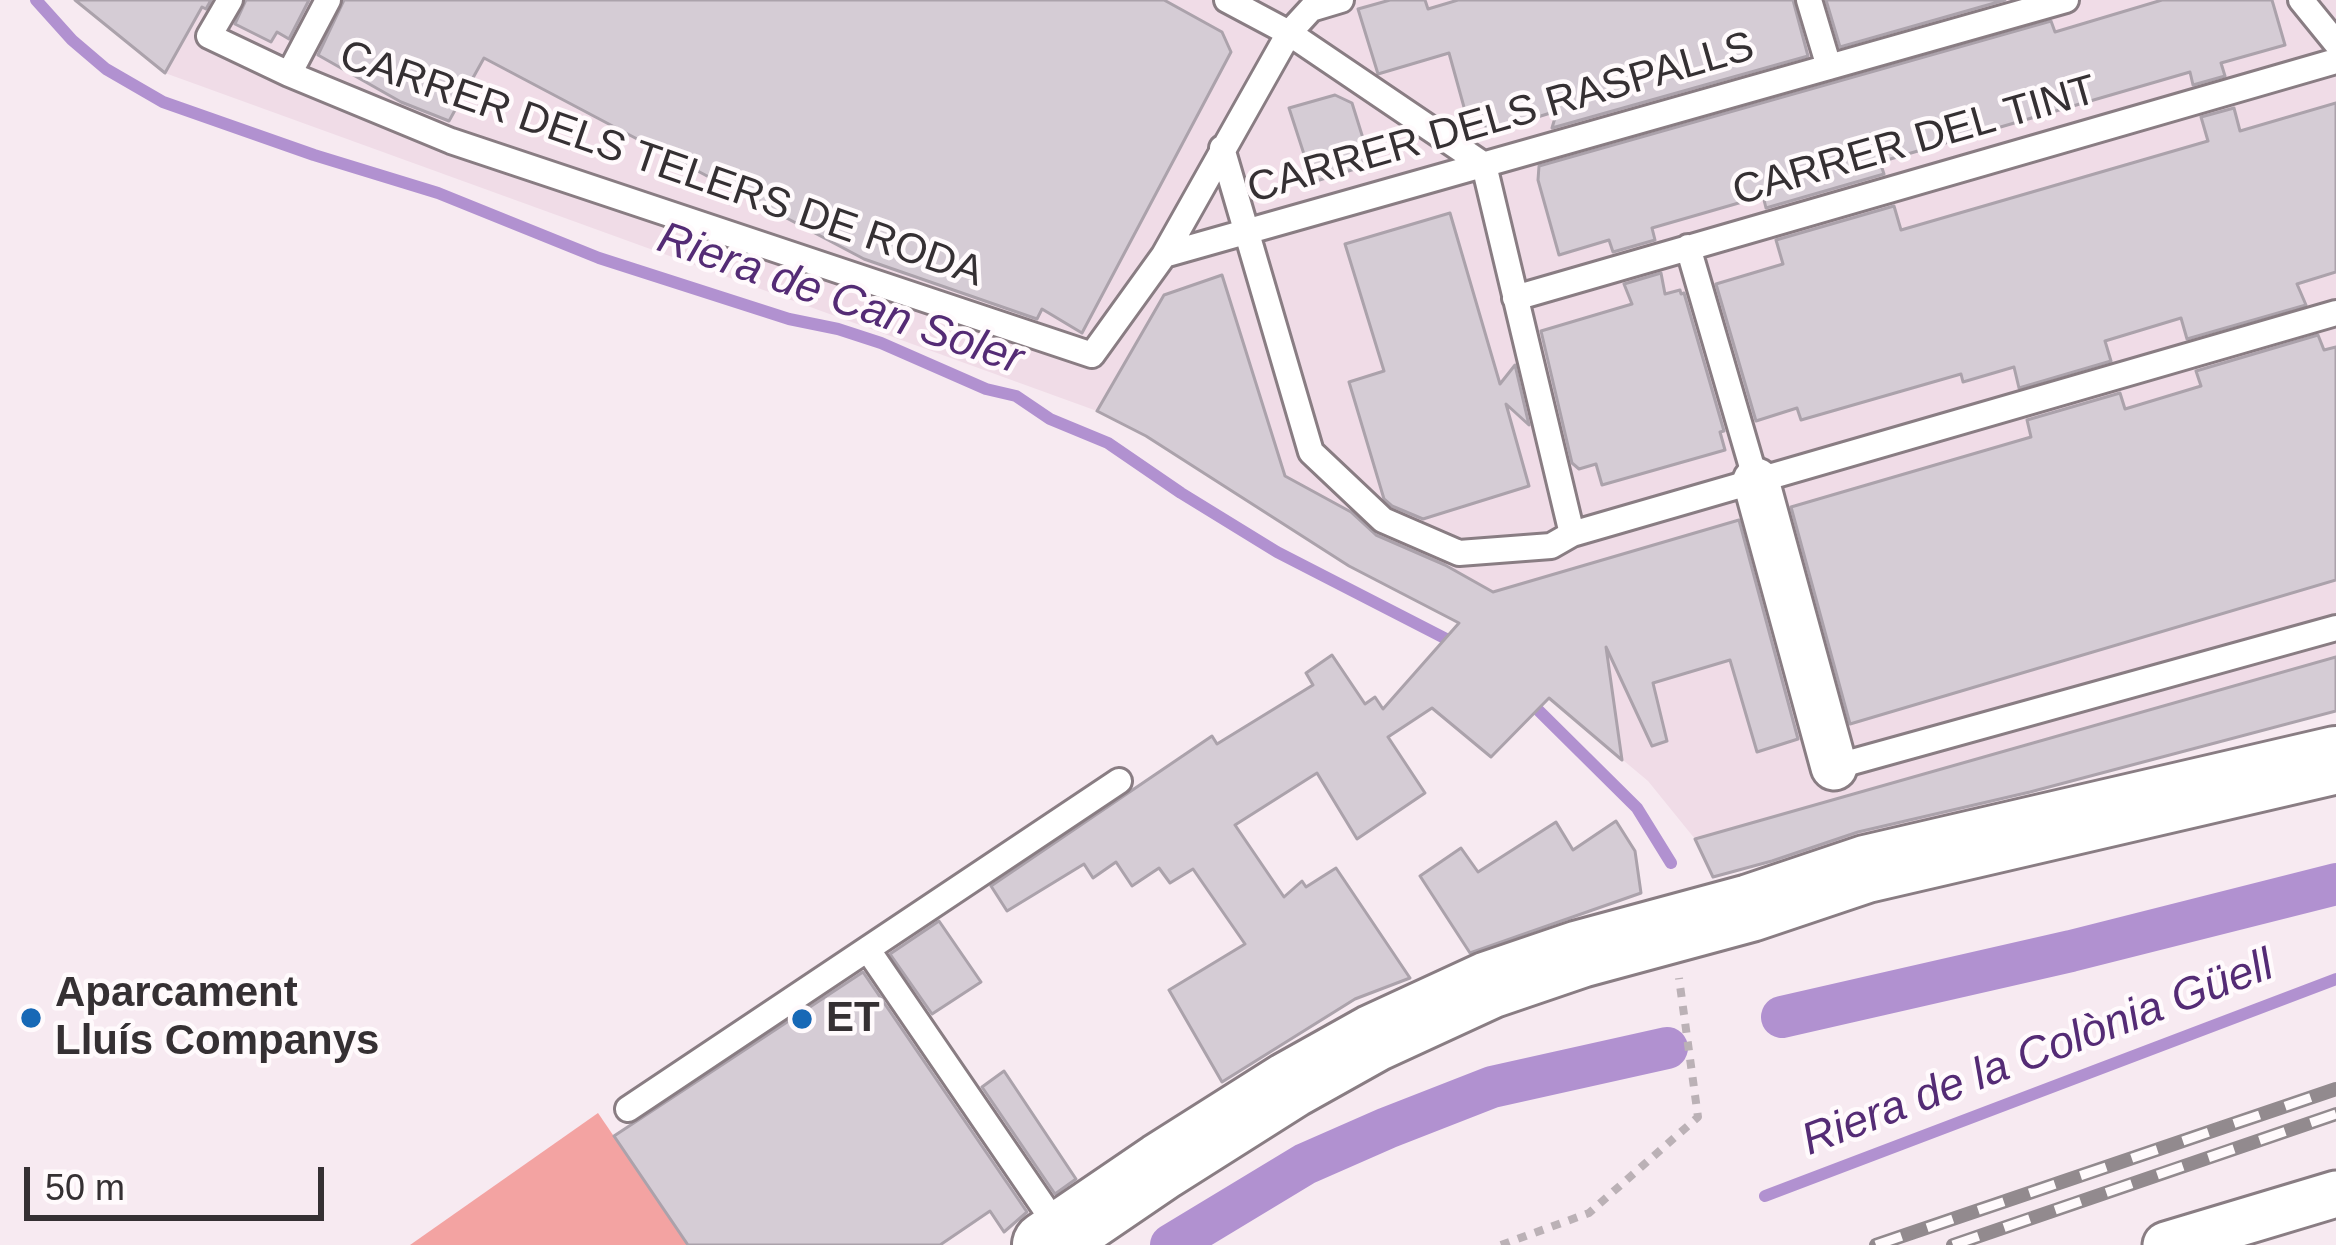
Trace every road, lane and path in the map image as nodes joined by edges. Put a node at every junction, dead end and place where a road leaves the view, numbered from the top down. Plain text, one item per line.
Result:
1 (230, 0) edge
2 (328, 0) edge
3 (1227, 0) edge
4 (1341, 0) edge
5 (1809, 0) edge
6 (2066, 0) edge
7 (2301, 0) edge
8 (1289, 33) junction
9 (2336, 43) edge
10 (2336, 61) edge
11 (1829, 67) junction
12 (289, 74) junction
13 (1222, 148) junction
14 (1484, 165) junction
15 (1247, 232) junction
16 (1688, 248) junction
17 (1164, 255) junction
18 (1515, 298) junction
19 (2336, 313) edge
20 (1756, 481) junction
21 (1572, 534) junction
22 (2336, 628) edge
23 (2336, 760) edge
24 (1834, 767) joint
25 (1119, 781) dead end
26 (2336, 806) edge
27 (1750, 908) junction
28 (1672, 929) junction
29 (868, 950) junction
30 (628, 1109) dead end
31 (2336, 1194) edge
32 (1054, 1240) edge
33 (1502, 1245) edge
34 (2165, 1245) edge

1 - 12 lane, CARRER DELS TELERS DE RODA
2 - 12 lane
3 - 8 lane
4 - 8 lane
5 - 11 lane
6 - 11 lane, CARRER DELS RASPALLS
7 - 9 lane
8 - 13 lane
8 - 14 lane
10 - 16 lane, CARRER DEL TINT
11 - 14 lane, CARRER DELS RASPALLS
12 - 17 lane, CARRER DELS TELERS DE RODA
13 - 15 lane
13 - 17 lane
14 - 15 lane, CARRER DELS RASPALLS
14 - 18 lane
15 - 17 lane, CARRER DELS RASPALLS
15 - 21 lane
16 - 18 lane, CARRER DEL TINT
16 - 20 lane
18 - 21 lane
19 - 20 lane
20 - 21 lane
20 - 24 street
22 - 24 lane
23 - 27 main road
25 - 29 lane
26 - 27 main road
27 - 28 main road
28 - 32 main road
28 - 33 path
29 - 30 lane
29 - 32 lane
31 - 34 street

